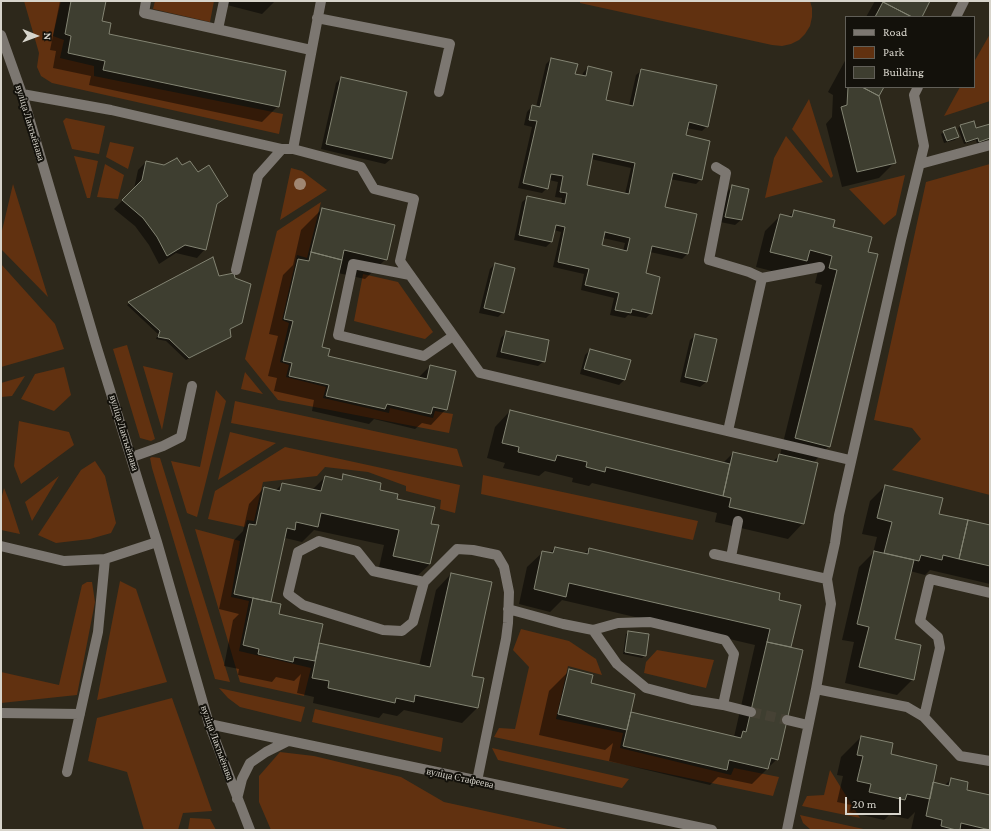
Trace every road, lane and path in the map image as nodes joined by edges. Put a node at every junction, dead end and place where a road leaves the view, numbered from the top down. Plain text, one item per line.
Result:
1 (146, 1) edge
2 (224, 1) edge
3 (320, 1) edge
4 (964, 1) edge
5 (956, 16) edge
6 (317, 18) junction
7 (218, 29) junction
8 (1, 35) edge
9 (311, 50) junction
10 (918, 88) edge
11 (439, 92) dead end
12 (22, 94) junction
13 (990, 145) edge
14 (282, 149) junction
15 (293, 149) junction
16 (920, 164) junction
17 (716, 167) dead end
18 (820, 268) dead end
19 (236, 270) dead end
20 (410, 275) junction
21 (762, 278) junction
22 (453, 336) junction
23 (192, 386) dead end
24 (728, 431) junction
25 (132, 457) junction
26 (850, 460) junction
27 (738, 521) dead end
28 (158, 542) junction
29 (1, 546) edge
30 (714, 554) dead end
31 (731, 558) junction
32 (105, 559) junction
33 (827, 579) junction
34 (424, 582) junction
35 (990, 593) edge
36 (508, 609) junction
37 (593, 630) junction
38 (816, 689) junction
39 (723, 705) junction
40 (751, 712) tunnel mouth
41 (1, 713) edge
42 (80, 714) junction
43 (924, 717) junction
44 (787, 720) tunnel mouth
45 (209, 724) junction
46 (808, 724) junction
47 (288, 741) junction
48 (990, 761) edge
49 (67, 772) dead end
50 (477, 781) junction
51 (237, 799) junction
52 (250, 830) edge
53 (712, 830) edge
54 (787, 830) edge

1 - 7 street
2 - 7 street
3 - 6 street
4 - 5 street
6 - 9 street
6 - 11 street
7 - 9 street
8 - 12 street, вуліца Лактыёнава
9 - 15 street
10 - 16 street
12 - 14 street
12 - 25 street, вуліца Лактыёнава
13 - 16 street
14 - 15 street
14 - 19 street
15 - 20 street
16 - 26 street
17 - 21 street
18 - 21 street
20 - 22 street
20 - 22 street
21 - 24 street
22 - 24 street
23 - 25 street
24 - 26 street
25 - 28 street, вуліца Лактыёнава
26 - 33 street
27 - 31 street
28 - 32 street
28 - 45 street, вуліца Лактыёнава
29 - 32 street
30 - 31 street
31 - 33 street
32 - 42 street
33 - 38 street
34 - 34 street
34 - 36 street
35 - 43 street
36 - 37 street
36 - 50 street
37 - 39 street
37 - 39 street
38 - 43 street
38 - 46 street
39 - 40 street
41 - 42 street
42 - 49 street
43 - 48 street
44 - 46 street
45 - 47 street, вуліца Стафеева
45 - 51 street, вуліца Лактыёнава
46 - 54 street
47 - 50 street, вуліца Стафеева
47 - 51 street
50 - 53 street, вуліца Стафеева
51 - 52 street, вуліца Лактыёнава

